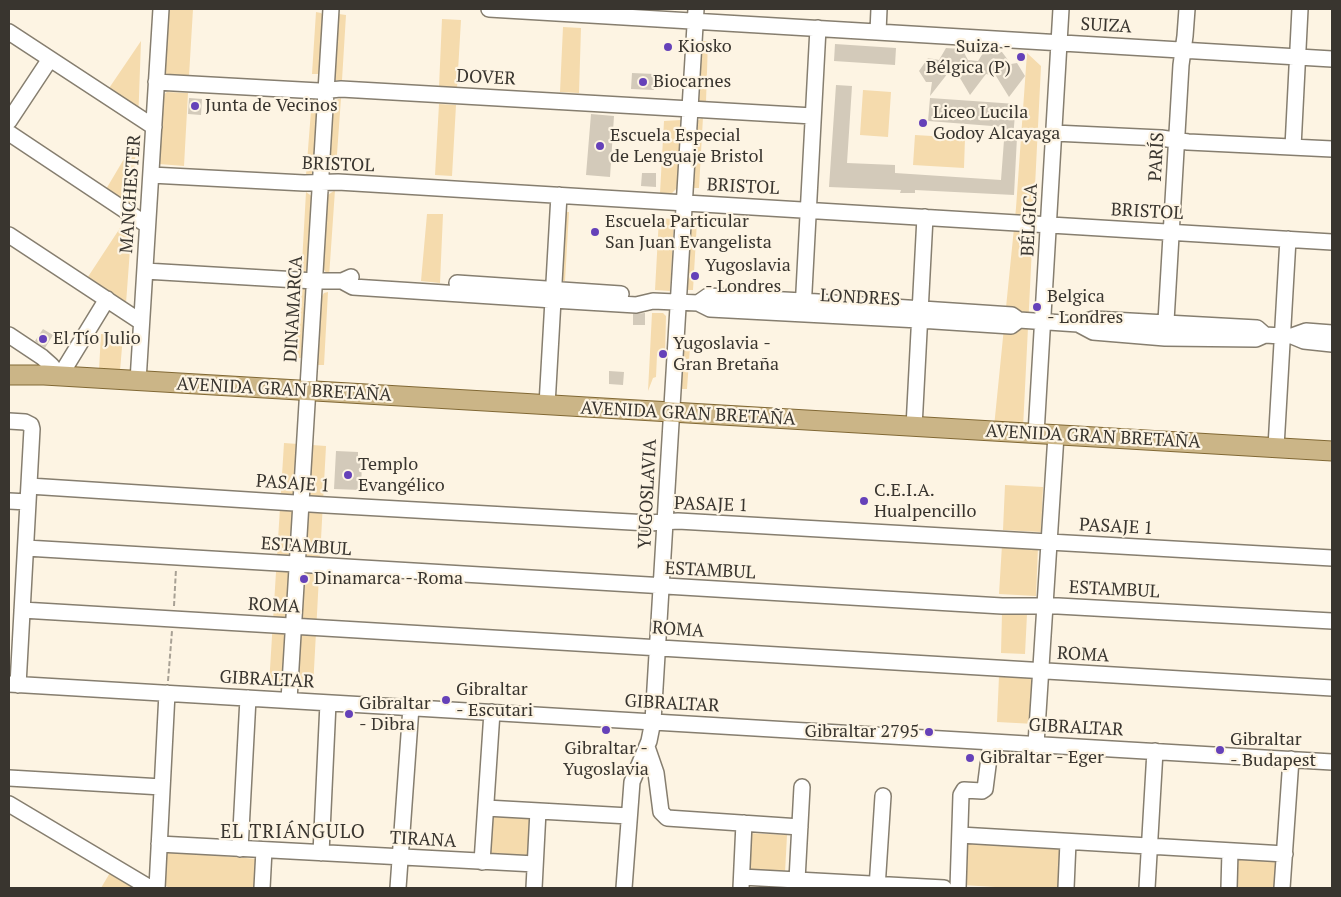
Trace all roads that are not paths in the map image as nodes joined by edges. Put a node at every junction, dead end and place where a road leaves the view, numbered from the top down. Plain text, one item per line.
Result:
1 (161, 9) edge
2 (331, 9) edge
3 (488, 9) edge
4 (880, 9) edge
5 (1061, 9) edge
6 (1187, 9) edge
7 (1300, 9) edge
8 (696, 15) edge
9 (818, 28) junction
10 (9, 32) edge
11 (878, 32) junction
12 (1059, 42) junction
13 (1183, 50) junction
14 (1298, 56) junction
15 (1332, 58) edge
16 (50, 59) junction
17 (156, 82) junction
18 (326, 90) junction
19 (690, 109) junction
20 (813, 116) junction
21 (9, 121) edge
22 (154, 127) junction
23 (9, 133) edge
24 (1054, 133) junction
25 (1176, 140) junction
26 (1293, 147) junction
27 (1332, 149) edge
28 (151, 175) junction
29 (321, 183) junction
30 (559, 195) junction
31 (684, 203) junction
32 (808, 210) junction
33 (924, 217) junction
34 (147, 225) junction
35 (1048, 225) junction
36 (1171, 232) junction
37 (9, 235) edge
38 (1288, 240) junction
39 (1332, 242) edge
40 (145, 271) junction
41 (315, 281) junction
42 (554, 295) junction
43 (107, 300) junction
44 (678, 302) junction
45 (803, 308) junction
46 (919, 314) junction
47 (141, 322) junction
48 (1043, 322) junction
49 (1165, 331) junction
50 (1332, 333) edge
51 (9, 335) edge
52 (1287, 336) junction
53 (1332, 344) edge
54 (9, 368) edge
55 (9, 375) edge
56 (52, 376) junction
57 (138, 381) junction
58 (308, 391) junction
59 (547, 405) junction
60 (671, 412) junction
61 (9, 421) edge
62 (914, 426) junction
63 (1036, 434) junction
64 (1056, 435) junction
65 (1276, 447) junction
66 (1332, 451) edge
67 (29, 486) junction
68 (9, 501) edge
69 (28, 502) junction
70 (302, 503) junction
71 (665, 522) junction
72 (1049, 542) junction
73 (26, 548) junction
74 (1332, 558) edge
75 (298, 565) junction
76 (16, 584) edge
77 (661, 587) junction
78 (1045, 606) junction
79 (22, 610) junction
80 (1332, 621) edge
81 (294, 626) junction
82 (658, 648) junction
83 (1040, 671) junction
84 (13, 685) edge
85 (1332, 688) edge
86 (167, 693) junction
87 (248, 698) junction
88 (290, 700) junction
89 (328, 703) junction
90 (411, 708) junction
91 (492, 712) junction
92 (653, 721) junction
93 (991, 742) junction
94 (1036, 744) junction
95 (647, 746) junction
96 (1156, 751) junction
97 (1291, 759) junction
98 (1332, 762) edge
99 (9, 778) edge
100 (162, 787) junction
101 (802, 787) dead end
102 (883, 796) dead end
103 (9, 804) edge
104 (486, 808) junction
105 (538, 811) junction
106 (629, 816) junction
107 (744, 823) junction
108 (800, 827) junction
109 (960, 836) junction
110 (1068, 842) junction
111 (159, 844) junction
112 (1150, 846) junction
113 (240, 848) junction
114 (264, 850) junction
115 (1230, 851) junction
116 (321, 853) junction
117 (1285, 854) junction
118 (401, 857) junction
119 (482, 862) junction
120 (535, 864) junction
121 (797, 880) junction
122 (741, 883) edge
123 (877, 886) edge
124 (150, 888) edge
125 (157, 888) edge
126 (262, 888) edge
127 (398, 888) edge
128 (534, 888) edge
129 (624, 888) edge
130 (944, 888) edge
131 (958, 888) edge
132 (1066, 888) edge
133 (1148, 888) edge
134 (1229, 888) edge
135 (1282, 888) edge

1 - 17 street, MANCHESTER
2 - 18 street, DINAMARCA
3 - 8 street, SUIZA
4 - 11 street
5 - 12 street, BÉLGICA
6 - 13 street, PARÍS
7 - 14 street
8 - 9 street, SUIZA
8 - 19 street, YUGOSLAVIA
9 - 11 street, SUIZA
9 - 20 street
10 - 16 street
11 - 12 street, SUIZA
12 - 13 street, SUIZA
12 - 24 street, BÉLGICA
13 - 14 street, SUIZA
13 - 25 street, PARÍS
14 - 15 street, SUIZA
14 - 26 street
16 - 21 street
16 - 22 street
17 - 18 street, DOVER
17 - 22 street, MANCHESTER
18 - 19 street, DOVER
18 - 29 street, DINAMARCA
19 - 20 street, DOVER
19 - 31 street, YUGOSLAVIA
20 - 32 street
22 - 28 street, MANCHESTER
23 - 34 street
24 - 25 street
24 - 35 street, BÉLGICA
25 - 26 street
25 - 36 street, PARÍS
26 - 27 street
28 - 29 street, BRISTOL
28 - 34 street, MANCHESTER
29 - 30 street, BRISTOL
29 - 41 street, DINAMARCA
30 - 31 street, BRISTOL
30 - 42 street
31 - 32 street, BRISTOL
31 - 44 street, YUGOSLAVIA
32 - 33 street, BRISTOL
32 - 45 street
33 - 35 street, BRISTOL
33 - 46 street
34 - 40 street, MANCHESTER
35 - 36 street, BRISTOL
35 - 48 street, BÉLGICA
36 - 38 street, BRISTOL
36 - 49 street, PARÍS
37 - 43 street
38 - 39 street, BRISTOL
38 - 52 street
40 - 41 street, LONDRES
40 - 47 street, MANCHESTER
41 - 42 street, LONDRES
41 - 58 street, DINAMARCA
42 - 44 street, LONDRES
42 - 59 street
43 - 47 street
43 - 56 street
44 - 45 street, LONDRES
44 - 60 street, YUGOSLAVIA
45 - 46 street, LONDRES
46 - 48 street, LONDRES
46 - 62 street
47 - 57 street, MANCHESTER
48 - 49 street, LONDRES
48 - 63 street, BÉLGICA
49 - 52 street, LONDRES
50 - 52 street, LONDRES
51 - 56 street
52 - 53 street, LONDRES
52 - 65 street
54 - 56 main road, AVENIDA GRAN BRETAÑA
55 - 56 main road, AVENIDA GRAN BRETAÑA
56 - 57 main road, AVENIDA GRAN BRETAÑA
57 - 58 main road, AVENIDA GRAN BRETAÑA
58 - 59 main road, AVENIDA GRAN BRETAÑA
58 - 70 street, DINAMARCA
59 - 60 main road, AVENIDA GRAN BRETAÑA
60 - 62 main road, AVENIDA GRAN BRETAÑA
60 - 71 street, YUGOSLAVIA
61 - 67 street
62 - 63 main road, AVENIDA GRAN BRETAÑA
63 - 64 main road, AVENIDA GRAN BRETAÑA
64 - 65 main road, AVENIDA GRAN BRETAÑA
64 - 72 street
65 - 66 main road, AVENIDA GRAN BRETAÑA
67 - 69 street
67 - 70 street, PASAJE 1
68 - 69 street
69 - 73 street
70 - 71 street, PASAJE 1
70 - 75 street, DINAMARCA
71 - 72 street, PASAJE 1
71 - 77 street, YUGOSLAVIA
72 - 74 street, PASAJE 1
72 - 78 street
73 - 75 street, ESTAMBUL
73 - 76 street
75 - 77 street, ESTAMBUL
75 - 81 street, DINAMARCA
76 - 79 street
77 - 78 street, ESTAMBUL
77 - 82 street, YUGOSLAVIA
78 - 80 street, ESTAMBUL
78 - 83 street
79 - 81 street, ROMA
79 - 84 street
81 - 82 street, ROMA
81 - 88 street, DINAMARCA
82 - 83 street, ROMA
82 - 92 street, YUGOSLAVIA
83 - 85 street, ROMA
83 - 94 street
84 - 86 street, GIBRALTAR
86 - 87 street, GIBRALTAR
86 - 100 street
87 - 88 street, GIBRALTAR
87 - 113 street
88 - 89 street, GIBRALTAR
89 - 90 street, GIBRALTAR
89 - 116 street
90 - 91 street, GIBRALTAR
90 - 118 street
91 - 92 street, GIBRALTAR
91 - 104 street
92 - 93 street, GIBRALTAR
92 - 95 street, YUGOSLAVIA
93 - 94 street, GIBRALTAR
93 - 109 street
94 - 96 street, GIBRALTAR
95 - 106 street, YUGOSLAVIA
95 - 107 street
96 - 97 street, GIBRALTAR
96 - 112 street
97 - 98 street, GIBRALTAR
97 - 117 street
99 - 100 street
100 - 111 street
101 - 108 street
102 - 123 street
103 - 124 street
104 - 105 street
104 - 119 street
105 - 106 street
105 - 120 street
106 - 129 street, YUGOSLAVIA
107 - 108 street
107 - 122 street
108 - 121 street
109 - 110 street
109 - 131 street
110 - 112 street
110 - 132 street
111 - 113 street, TIRANA
111 - 125 street
112 - 115 street
112 - 133 street
113 - 114 street, TIRANA
114 - 116 street, TIRANA
114 - 126 street
115 - 117 street
115 - 134 street
116 - 118 street, TIRANA
117 - 135 street
118 - 119 street, TIRANA
118 - 127 street
119 - 120 street, TIRANA
120 - 128 street
121 - 122 street
121 - 123 street
123 - 130 street

